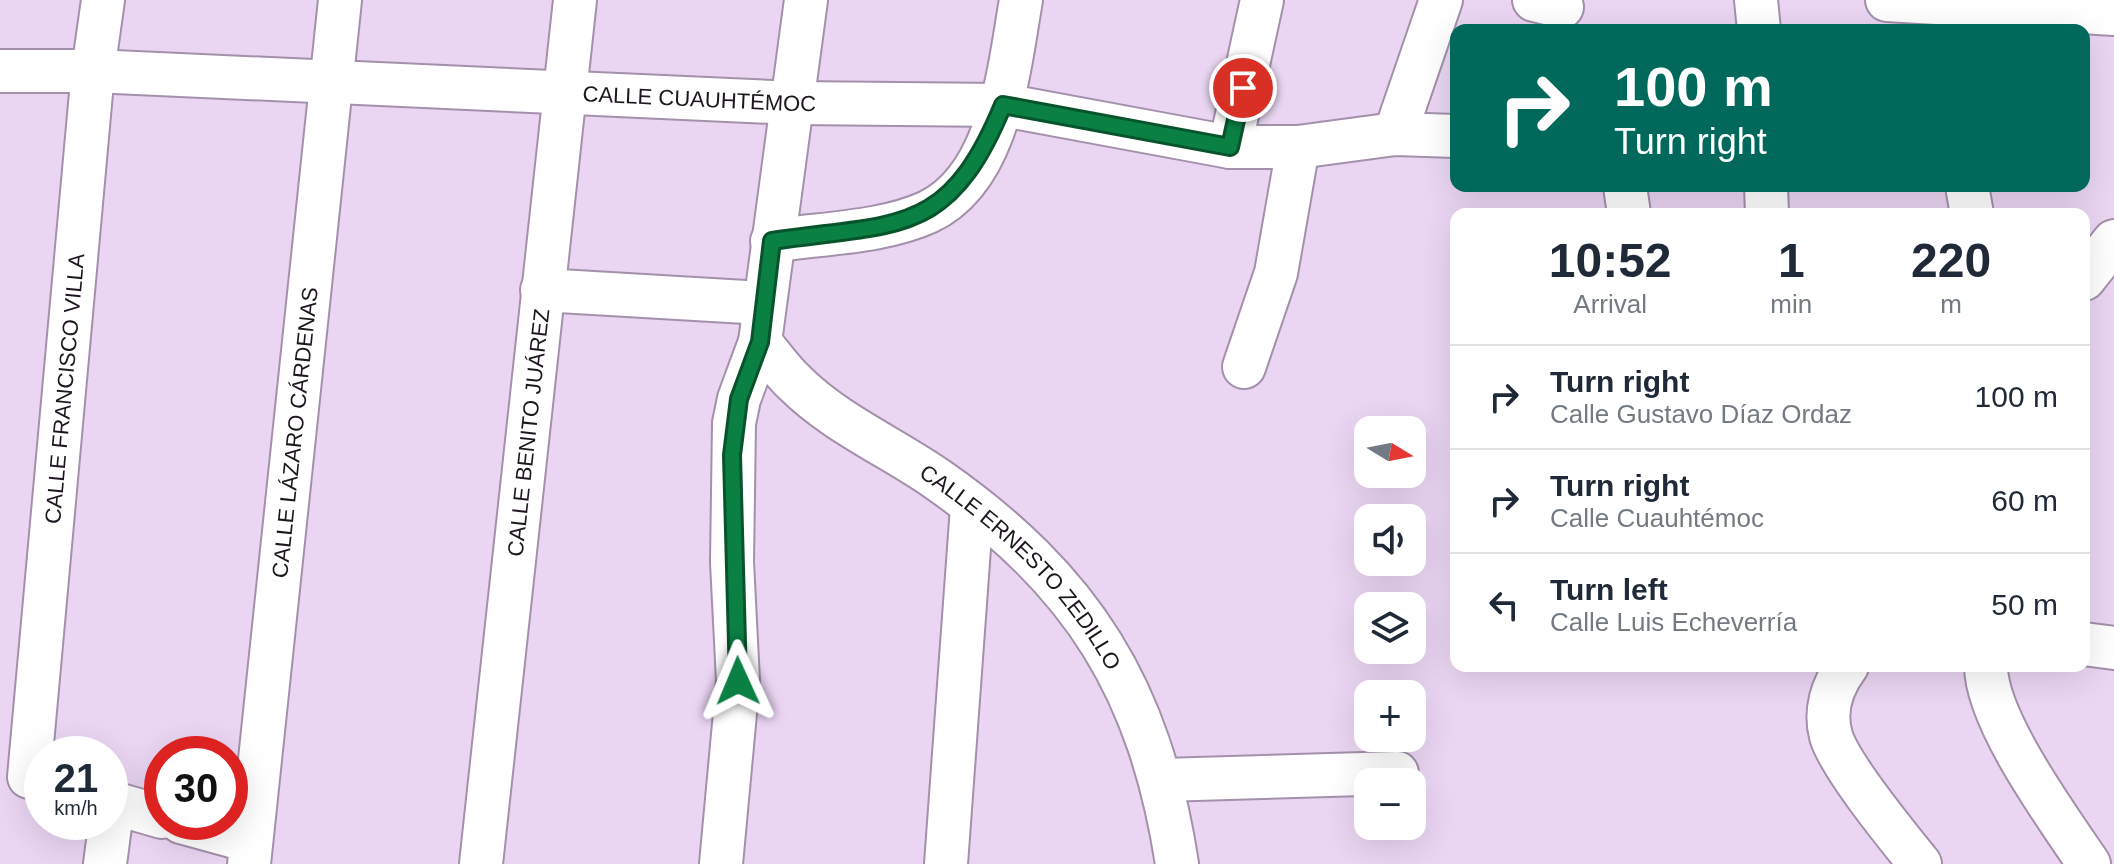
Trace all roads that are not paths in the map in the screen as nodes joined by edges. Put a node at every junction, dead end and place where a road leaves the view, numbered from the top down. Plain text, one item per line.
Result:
1 (103, 0) edge
2 (340, 0) edge
3 (575, 0) edge
4 (806, 0) edge
5 (1021, 0) edge
6 (1262, 0) edge
7 (1441, 0) edge
8 (1756, 0) edge
9 (1907, 1) edge
10 (1981, 12) edge
11 (2114, 14) edge
12 (1758, 24) edge
13 (0, 71) edge
14 (93, 71) junction
15 (330, 83) junction
16 (564, 93) junction
17 (794, 103) junction
18 (1003, 105) junction
19 (1395, 134) junction
20 (1450, 136) edge
21 (1230, 147) junction
22 (1298, 147) junction
23 (772, 241) junction
24 (2114, 241) edge
25 (2090, 271) edge
26 (542, 290) junction
27 (761, 322) junction
28 (1244, 367) dead end
29 (972, 507) junction
30 (2090, 645) edge
31 (2114, 648) edge
32 (1987, 672) edge
33 (1841, 674) edge
34 (28, 736) edge
35 (1354, 774) edge
36 (1162, 780) junction
37 (108, 840) edge
38 (220, 840) edge
39 (249, 853) edge
40 (105, 864) edge
41 (481, 864) edge
42 (721, 864) edge
43 (946, 864) edge
44 (1177, 864) edge
45 (1920, 864) edge
46 (2089, 864) edge

1 - 14 street, CALLE FRANCISCO VILLA
2 - 15 street, CALLE LÁZARO CÁRDENAS
3 - 16 street, CALLE BENITO JUÁREZ
4 - 17 street
5 - 18 street
6 - 21 street
7 - 19 street
8 - 12 street
9 - 10 street
10 - 11 street
13 - 14 street, CALLE CUAUHTÉMOC
14 - 15 street, CALLE CUAUHTÉMOC
14 - 34 street, CALLE FRANCISCO VILLA
15 - 16 street, CALLE CUAUHTÉMOC
15 - 39 street, CALLE LÁZARO CÁRDENAS
16 - 17 street, CALLE CUAUHTÉMOC
16 - 26 street, CALLE BENITO JUÁREZ
17 - 18 street, CALLE CUAUHTÉMOC
17 - 23 street
18 - 21 street, CALLE CUAUHTÉMOC
18 - 23 street
19 - 20 street, CALLE CUAUHTÉMOC
19 - 22 street, CALLE CUAUHTÉMOC
21 - 22 street, CALLE CUAUHTÉMOC
22 - 28 street
23 - 27 street
24 - 25 street
26 - 27 street
26 - 41 street, CALLE BENITO JUÁREZ
27 - 29 street, CALLE ERNESTO ZEDILLO
27 - 42 street
29 - 36 street, CALLE ERNESTO ZEDILLO
29 - 43 street
30 - 31 street
32 - 46 street
33 - 45 street
35 - 36 street
36 - 44 street, CALLE ERNESTO ZEDILLO
37 - 40 street
38 - 39 street

